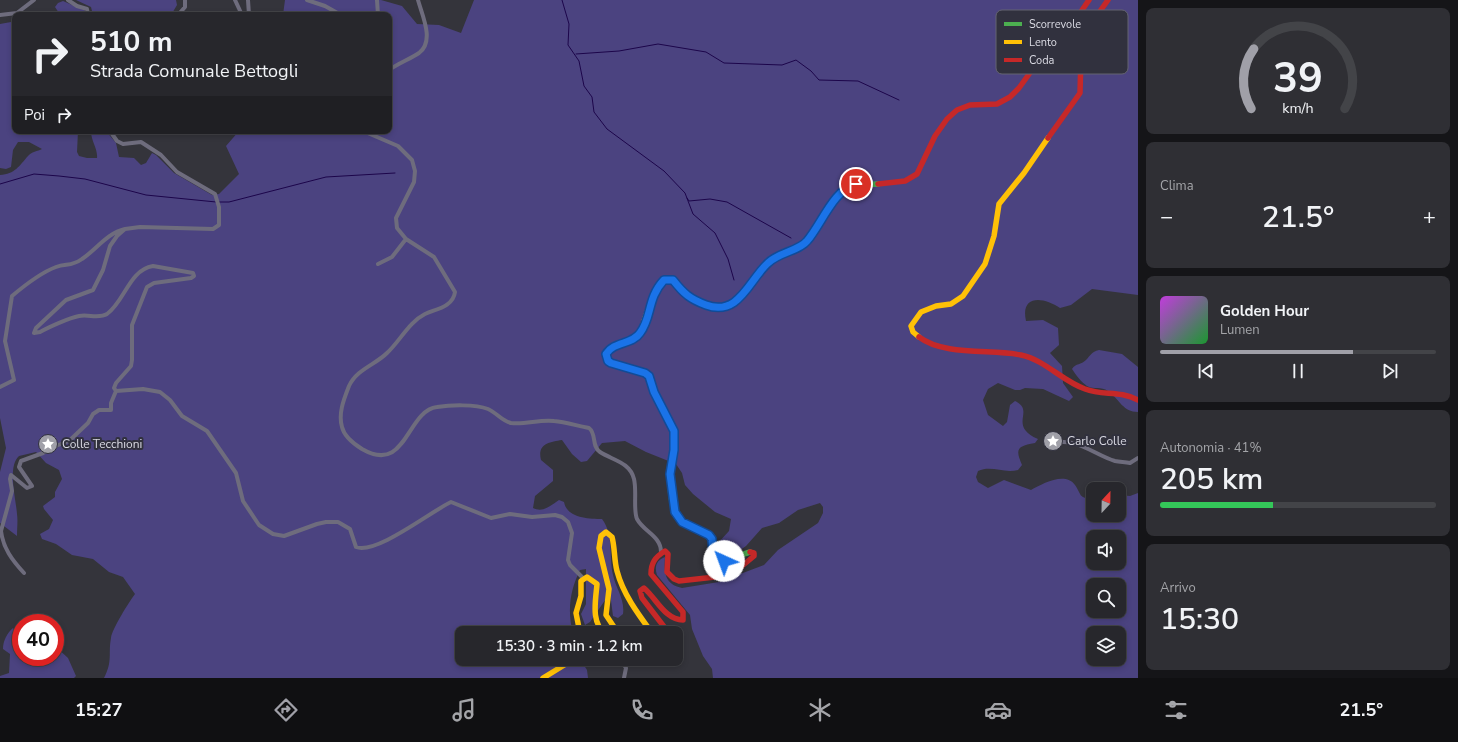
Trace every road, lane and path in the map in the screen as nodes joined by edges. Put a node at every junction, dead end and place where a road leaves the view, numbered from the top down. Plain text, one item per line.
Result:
1 (34, 0) edge
2 (68, 0) edge
3 (185, 0) edge
4 (235, 0) edge
5 (248, 0) edge
6 (307, 0) edge
7 (376, 0) edge
8 (418, 0) edge
9 (1089, 0) edge
10 (1108, 0) edge
11 (1082, 10) edge
12 (1101, 10) edge
13 (18, 12) edge
14 (88, 12) edge
15 (181, 12) edge
16 (241, 12) edge
17 (248, 12) edge
18 (336, 12) edge
19 (378, 12) edge
20 (12, 14) edge
21 (0, 15) edge
22 (392, 68) edge
23 (1029, 74) edge
24 (1081, 74) edge
25 (112, 134) edge
26 (370, 134) edge
27 (129, 228) junction
28 (406, 240) junction
29 (378, 264) dead end
30 (0, 387) edge
31 (116, 391) junction
32 (1138, 400) edge
33 (1049, 444) dead end
34 (1138, 458) edge
35 (661, 552) junction
36 (24, 573) dead end
37 (583, 578) junction
38 (579, 626) edge
39 (600, 626) edge
40 (613, 626) edge
41 (647, 626) edge
42 (663, 626) edge
43 (563, 666) edge
44 (625, 666) edge
45 (543, 678) edge
46 (624, 678) edge

1 - 13 street
2 - 14 street
3 - 15 street
4 - 16 street
5 - 17 street
6 - 18 street
7 - 19 street
8 - 22 street
9 - 11 street
10 - 12 street
20 - 21 street
23 - 35 street
24 - 32 street
25 - 27 street
26 - 28 street
27 - 30 street
27 - 31 street
28 - 29 street
28 - 35 street
31 - 36 street
31 - 37 street
33 - 34 street
35 - 42 street
37 - 38 street
37 - 39 street
40 - 41 street
43 - 45 street
44 - 46 street

